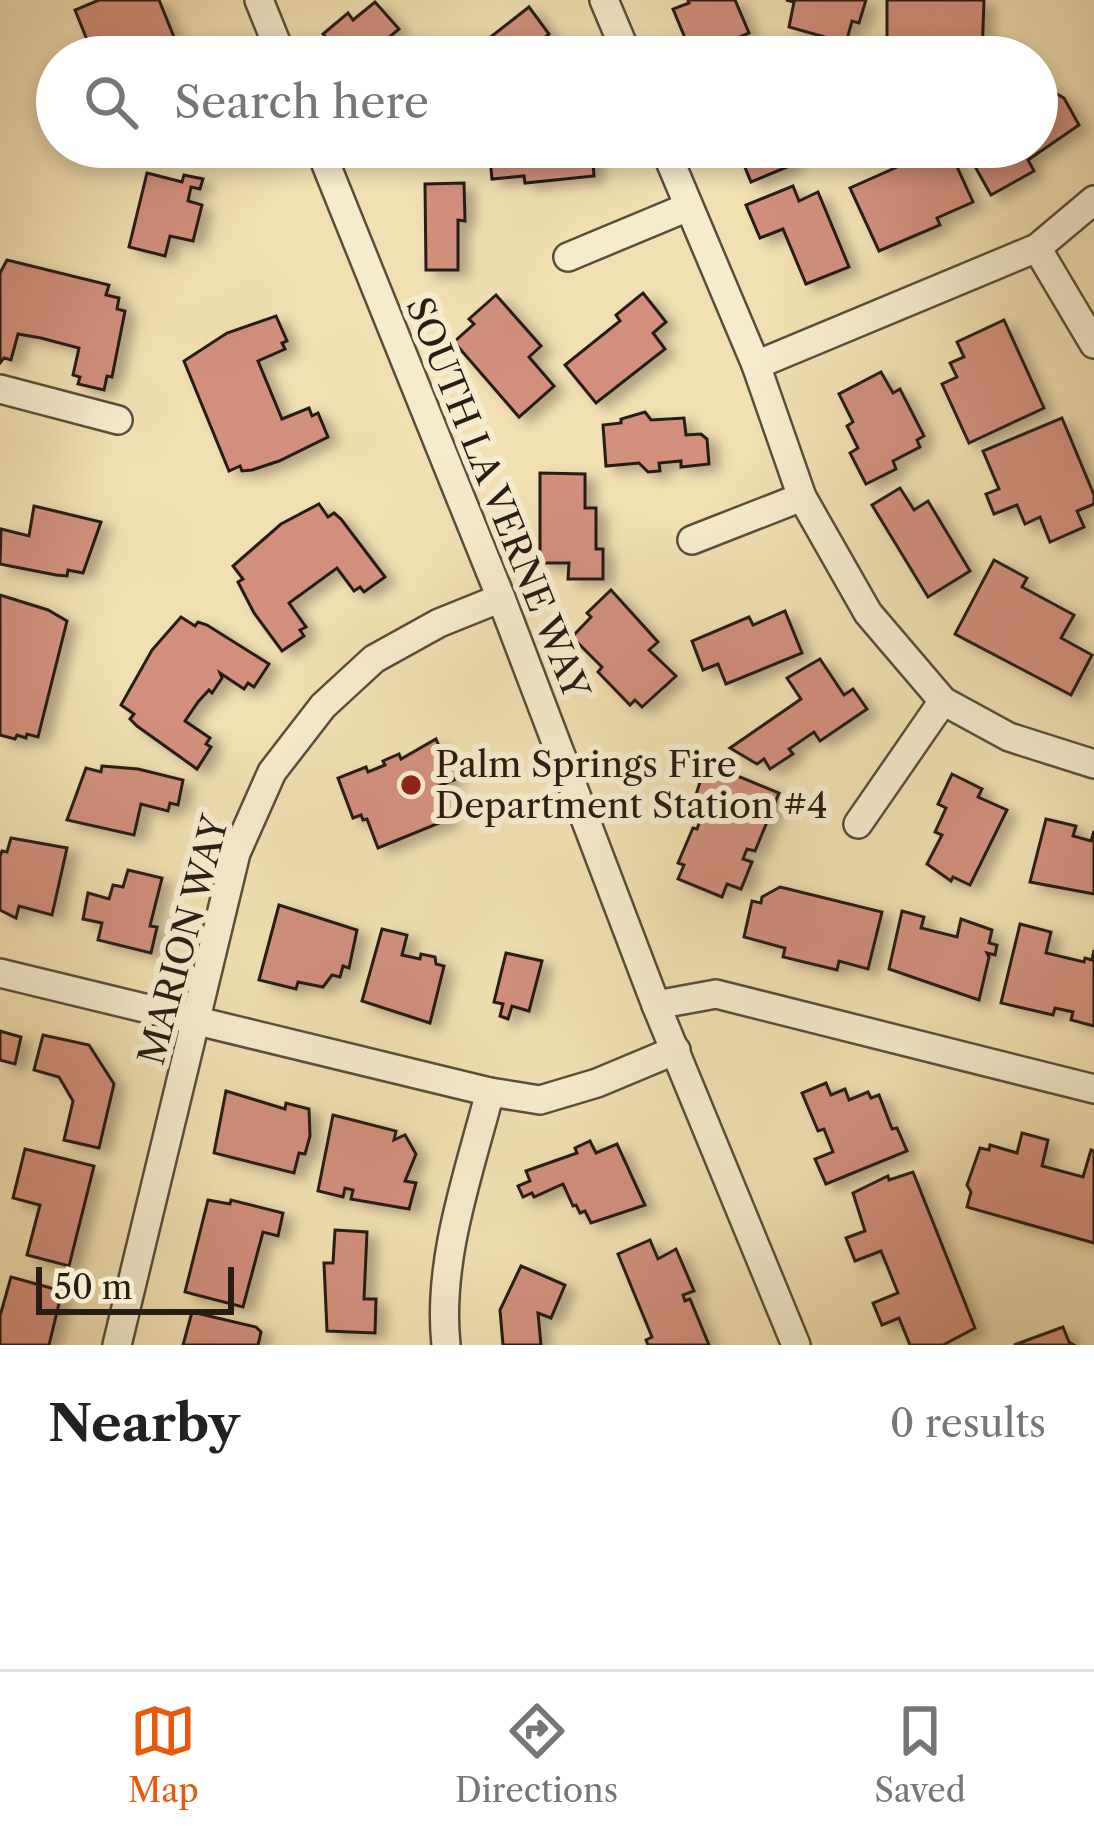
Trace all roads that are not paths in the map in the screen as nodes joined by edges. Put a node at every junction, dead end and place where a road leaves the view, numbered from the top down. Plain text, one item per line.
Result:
1 (260, 0) edge
2 (604, 0) edge
3 (274, 36) edge
4 (619, 36) edge
5 (327, 168) edge
6 (672, 168) edge
7 (1094, 200) edge
8 (688, 207) junction
9 (1037, 248) junction
10 (568, 257) dead end
11 (1094, 344) edge
12 (756, 365) junction
13 (0, 389) edge
14 (118, 420) dead end
15 (802, 497) junction
16 (692, 540) dead end
17 (501, 598) junction
18 (943, 701) junction
19 (1094, 764) edge
20 (858, 824) dead end
21 (0, 973) edge
22 (656, 1005) junction
23 (198, 1019) junction
24 (676, 1049) junction
25 (1094, 1089) edge
26 (490, 1092) junction
27 (117, 1345) edge
28 (446, 1345) edge
29 (796, 1345) edge

1 - 3 street
2 - 4 street
5 - 17 street, SOUTH LA VERNE WAY
6 - 8 street
7 - 9 street
8 - 10 street
8 - 12 street
9 - 11 street
9 - 12 street
12 - 15 street
13 - 14 street
15 - 16 street
15 - 18 street
17 - 22 street, SOUTH LA VERNE WAY
17 - 23 street, MARION WAY
18 - 19 street
18 - 20 street
21 - 23 street
22 - 24 street, SOUTH LA VERNE WAY
22 - 25 street
23 - 26 street
23 - 27 street, MARION WAY
24 - 26 street
24 - 29 street, SOUTH LA VERNE WAY
26 - 28 street

